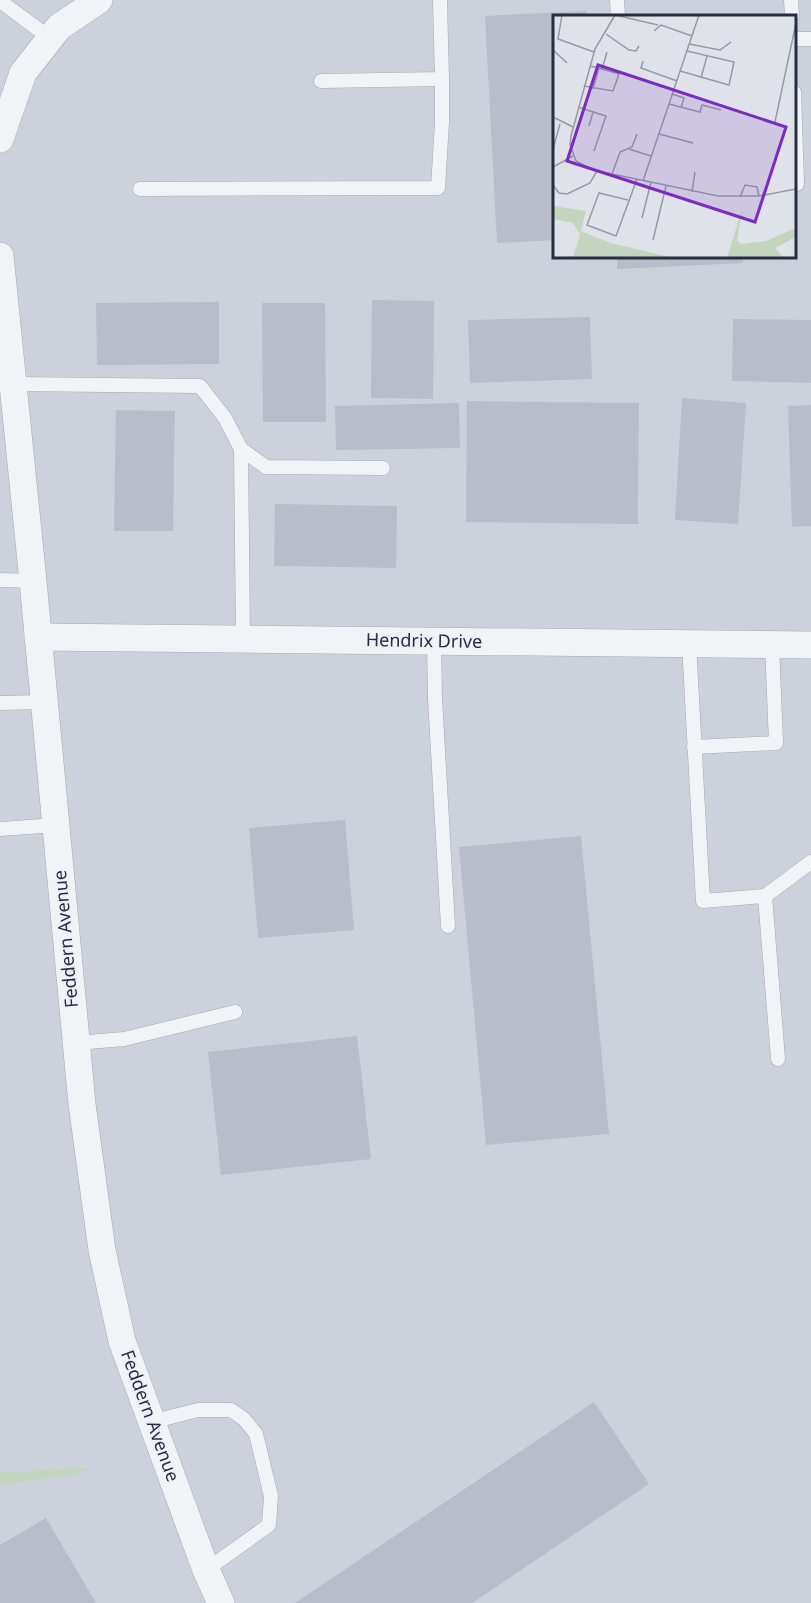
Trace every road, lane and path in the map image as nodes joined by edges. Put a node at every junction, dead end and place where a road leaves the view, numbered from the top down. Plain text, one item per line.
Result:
1 (99, 0) edge
2 (440, 0) edge
3 (617, 0) edge
4 (791, 0) edge
5 (0, 1) edge
6 (618, 15) edge
7 (792, 15) edge
8 (50, 38) junction
9 (442, 79) junction
10 (321, 81) dead end
11 (0, 138) edge
12 (796, 138) edge
13 (796, 184) edge
14 (140, 189) dead end
15 (0, 258) edge
16 (13, 384) junction
17 (241, 449) junction
18 (383, 468) dead end
19 (0, 580) edge
20 (33, 581) junction
21 (38, 637) junction
22 (243, 639) junction
23 (434, 641) junction
24 (689, 644) junction
25 (772, 644) junction
26 (811, 645) edge
27 (44, 702) junction
28 (0, 703) edge
29 (694, 747) junction
30 (56, 825) junction
31 (0, 829) edge
32 (811, 862) edge
33 (765, 896) junction
34 (448, 926) dead end
35 (235, 1012) dead end
36 (76, 1043) junction
37 (778, 1059) dead end
38 (151, 1422) junction
39 (206, 1570) junction
40 (221, 1603) edge

1 - 8 street
2 - 9 lane
3 - 6 lane
4 - 7 lane
5 - 8 lane
8 - 11 street
9 - 10 lane
9 - 14 lane
12 - 13 lane
15 - 16 street, Feddern Avenue
16 - 17 lane
16 - 20 street, Feddern Avenue
17 - 18 lane
17 - 22 lane
19 - 20 lane
20 - 21 street, Feddern Avenue
21 - 22 street, Hendrix Drive
21 - 27 street, Feddern Avenue
22 - 23 street, Hendrix Drive
23 - 24 street, Hendrix Drive
23 - 34 lane
24 - 25 street, Hendrix Drive
24 - 29 lane
25 - 26 street, Hendrix Drive
25 - 29 lane
27 - 28 lane
27 - 30 street, Feddern Avenue
29 - 33 lane
30 - 31 lane
30 - 36 street, Feddern Avenue
32 - 33 lane
33 - 37 lane
35 - 36 lane
36 - 38 street, Feddern Avenue
38 - 39 street, Feddern Avenue
38 - 39 lane
39 - 40 street, Feddern Avenue

